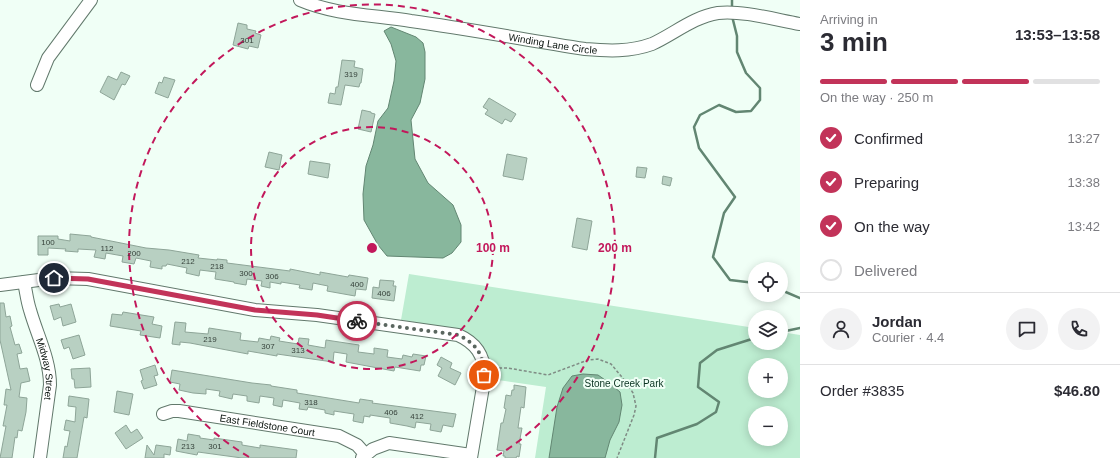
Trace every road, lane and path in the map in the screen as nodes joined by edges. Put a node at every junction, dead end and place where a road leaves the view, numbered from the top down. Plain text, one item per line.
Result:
1 (91, 0) edge
2 (300, 0) edge
3 (800, 24) edge
4 (37, 85) dead end
5 (24, 282) junction
6 (0, 285) edge
7 (492, 369) dead end
8 (163, 414) dead end
9 (364, 456) edge
10 (471, 457) edge
11 (40, 458) edge
12 (617, 458) edge

1 - 4 street
2 - 3 street, Winding Lane Circle
5 - 6 street
5 - 10 street
5 - 11 street, Midway Street
7 - 12 path
8 - 9 street, East Fieldstone Court
9 - 10 street

